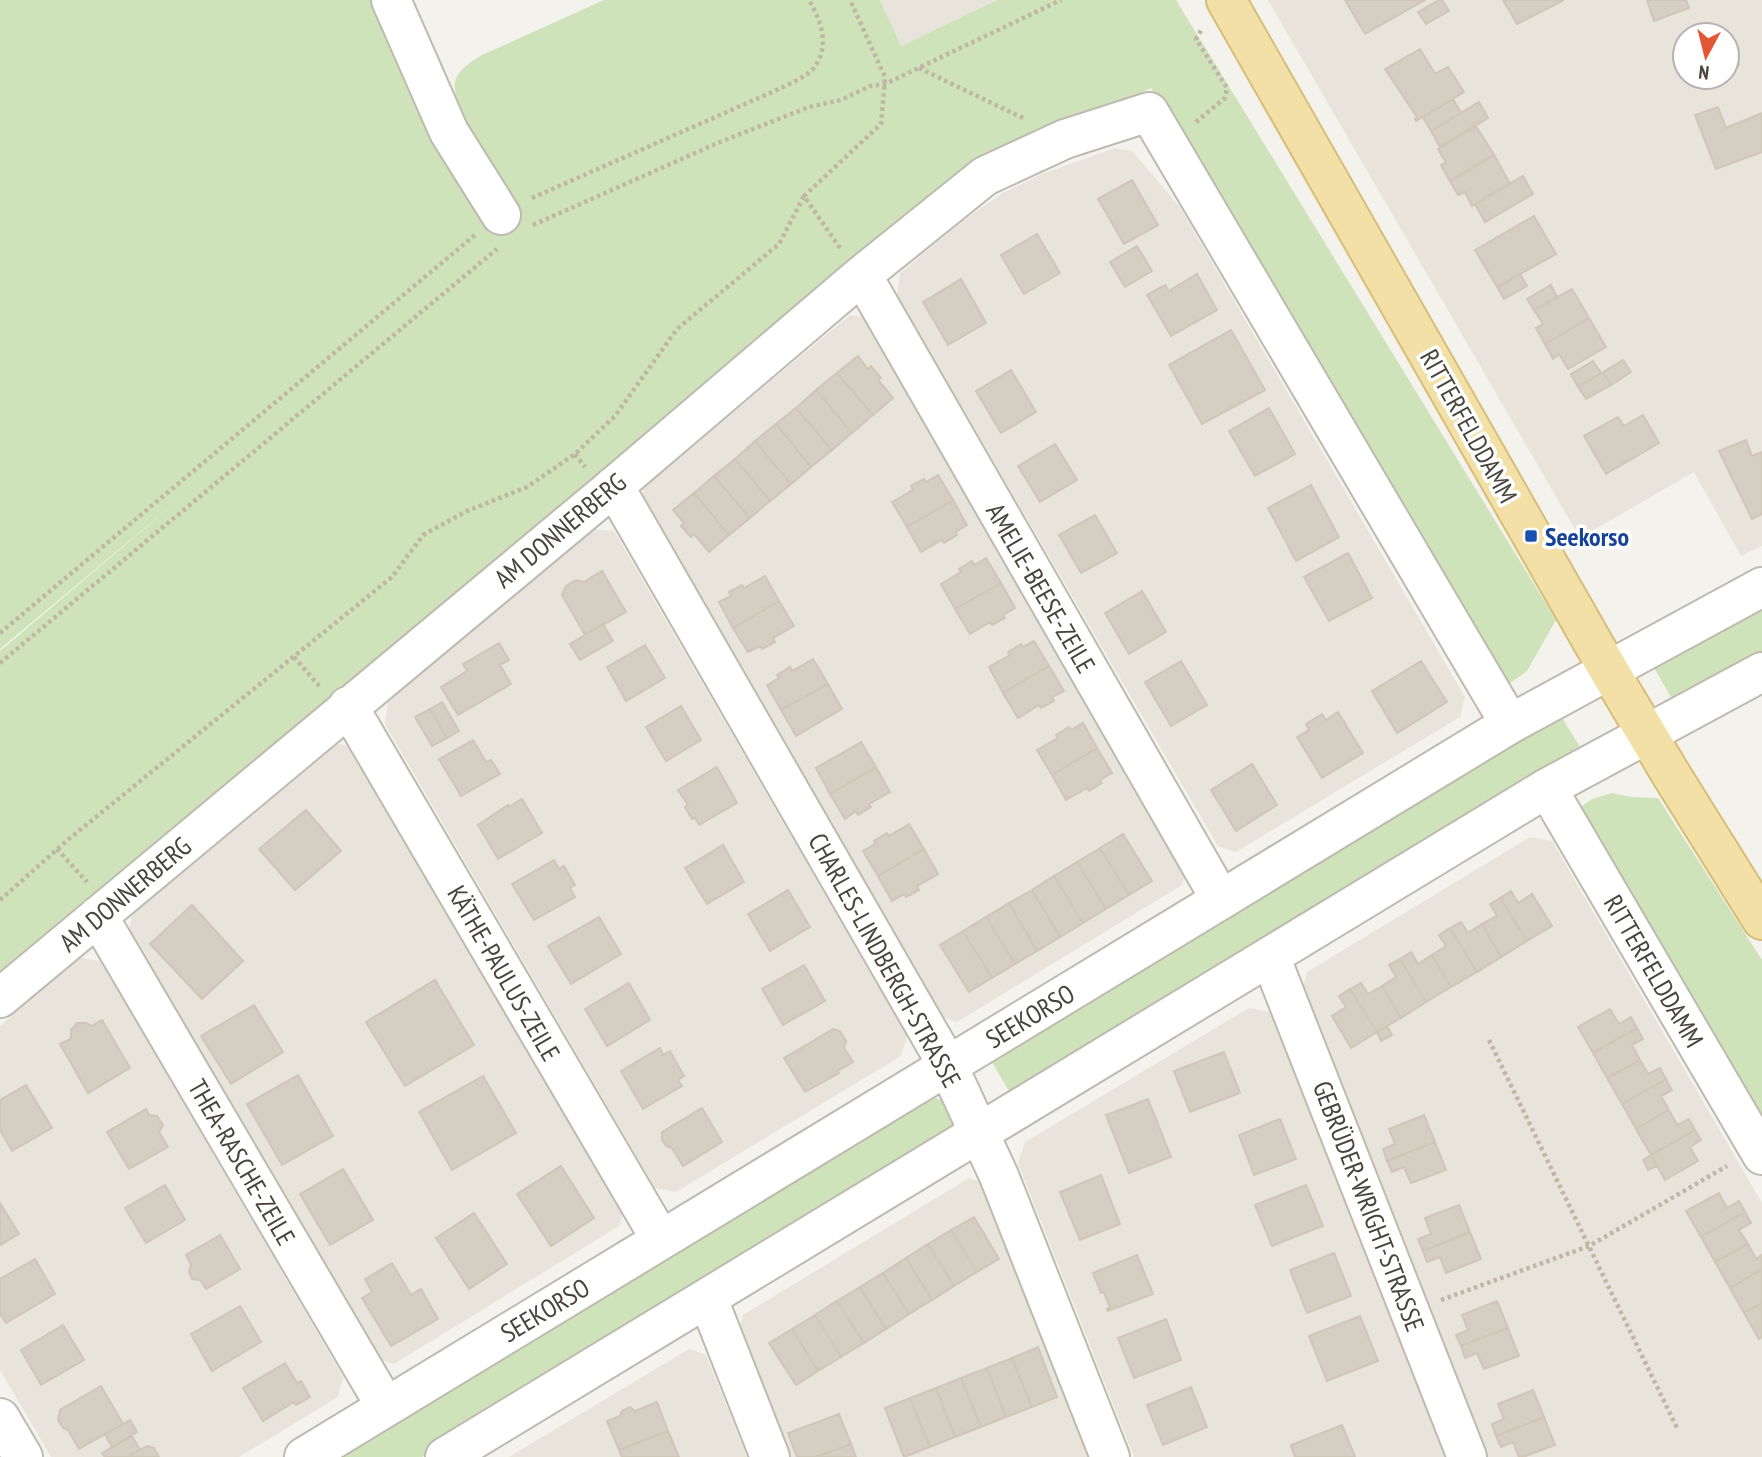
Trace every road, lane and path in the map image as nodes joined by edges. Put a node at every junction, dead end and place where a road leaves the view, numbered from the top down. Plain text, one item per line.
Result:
1 (391, 0) edge
2 (809, 0) edge
3 (850, 0) edge
4 (1061, 0) edge
5 (1216, 10) edge
6 (919, 68) junction
7 (885, 84) junction
8 (1065, 139) junction
9 (1168, 145) junction
10 (804, 196) junction
11 (511, 229) junction
12 (862, 275) junction
13 (614, 486) junction
14 (1762, 587) edge
15 (0, 633) edge
16 (0, 663) edge
17 (1608, 669) junction
18 (1762, 672) edge
19 (348, 706) junction
20 (1510, 724) junction
21 (1645, 733) junction
22 (1547, 788) junction
23 (57, 849) junction
24 (0, 900) edge
25 (1221, 900) junction
26 (104, 911) junction
27 (1762, 919) edge
28 (1270, 956) junction
29 (0, 998) edge
30 (1489, 1040) dead end
31 (948, 1066) junction
32 (979, 1134) junction
33 (1760, 1152) edge
34 (661, 1240) junction
35 (1588, 1246) junction
36 (708, 1299) junction
37 (1410, 1311) junction
38 (386, 1407) junction
39 (0, 1418) edge
40 (1677, 1428) dead end
41 (23, 1457) edge
42 (304, 1457) edge
43 (445, 1457) edge
44 (770, 1457) edge
45 (1110, 1457) edge
46 (1467, 1457) edge

1 - 11 street
2 - 11 path
3 - 7 path
4 - 6 path
5 - 9 path
5 - 17 main road, RITTERFELDDAMM
6 - 7 path
6 - 8 path
7 - 10 path
7 - 11 path
8 - 9 street, AM DONNERBERG
8 - 12 street, AM DONNERBERG
9 - 20 street
10 - 12 path
10 - 23 path
11 - 15 path
11 - 16 path
12 - 13 street, AM DONNERBERG
12 - 25 street, AMELIE-BEESE-ZEILE
13 - 19 street, AM DONNERBERG
13 - 31 street, CHARLES-LINDBERGH-STRASSE
14 - 17 street, SEEKORSO
17 - 20 street, SEEKORSO
17 - 21 main road, RITTERFELDDAMM
18 - 21 street
19 - 26 street, AM DONNERBERG
19 - 34 street, KÄTHE-PAULUS-ZEILE
20 - 25 street, SEEKORSO
21 - 22 street
21 - 27 main road, RITTERFELDDAMM
22 - 28 street
22 - 33 street, RITTERFELDDAMM
23 - 24 path
23 - 26 path
25 - 31 street, SEEKORSO
26 - 29 street, AM DONNERBERG
26 - 38 street, THEA-RASCHE-ZEILE
28 - 32 street
28 - 37 street, GEBRÜDER-WRIGHT-STRASSE
30 - 35 path
31 - 32 street, CHARLES-LINDBERGH-STRASSE
31 - 34 street, SEEKORSO
32 - 36 street
32 - 45 street, CHARLES-LINDBERGH-STRASSE
33 - 35 path
34 - 38 street, SEEKORSO
35 - 37 path
35 - 40 path
36 - 43 street
36 - 44 street
37 - 46 street, GEBRÜDER-WRIGHT-STRASSE
38 - 42 street, SEEKORSO
39 - 41 street

